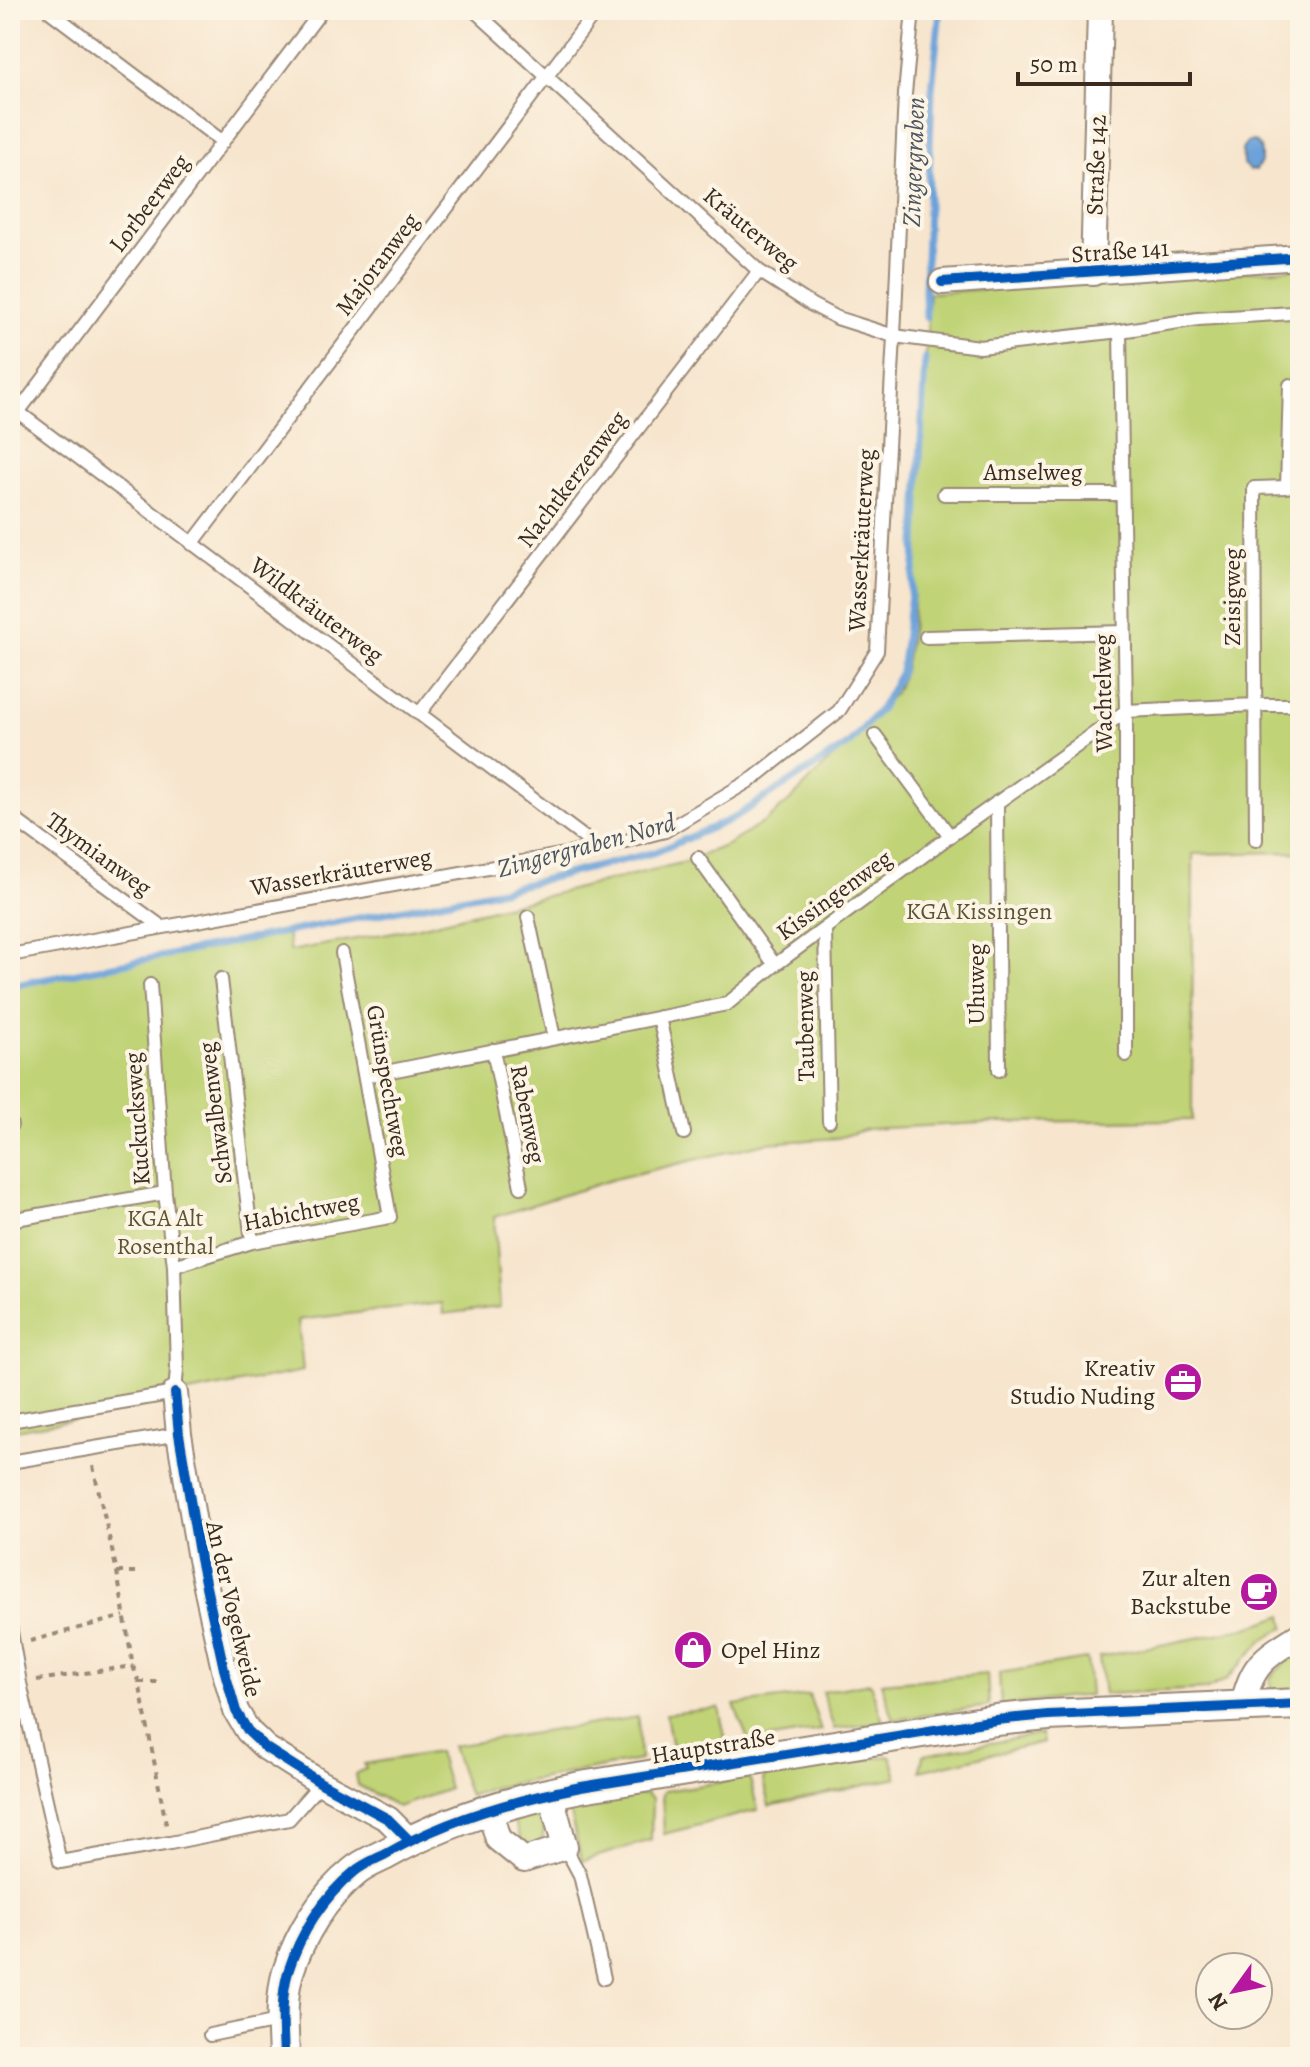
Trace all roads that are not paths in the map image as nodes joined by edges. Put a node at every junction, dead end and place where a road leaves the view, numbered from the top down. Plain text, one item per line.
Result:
1 (48, 10) edge
2 (322, 10) edge
3 (474, 10) edge
4 (597, 10) edge
5 (913, 10) edge
6 (1100, 10) edge
7 (546, 76) junction
8 (223, 142) junction
9 (1300, 257) edge
10 (759, 271) junction
11 (1093, 273) junction
12 (942, 282) dead end
13 (1300, 315) edge
14 (1120, 331) junction
15 (894, 336) junction
16 (1290, 385) dead end
17 (14, 409) edge
18 (10, 423) edge
19 (944, 494) dead end
20 (1122, 494) junction
21 (192, 544) junction
22 (1124, 632) junction
23 (926, 637) dead end
24 (1255, 705) junction
25 (1300, 705) edge
26 (1126, 711) junction
27 (419, 714) junction
28 (875, 735) dead end
29 (997, 802) junction
30 (10, 816) edge
31 (950, 836) junction
32 (1256, 840) dead end
33 (598, 848) junction
34 (698, 858) dead end
35 (528, 917) dead end
36 (162, 927) junction
37 (825, 930) junction
38 (342, 953) dead end
39 (10, 955) edge
40 (775, 965) junction
41 (221, 979) dead end
42 (150, 985) dead end
43 (659, 1017) junction
44 (554, 1038) junction
45 (493, 1050) junction
46 (1126, 1055) dead end
47 (999, 1070) dead end
48 (366, 1076) junction
49 (829, 1121) dead end
50 (684, 1133) dead end
51 (521, 1187) dead end
52 (165, 1193) junction
53 (390, 1217) joint
54 (10, 1220) edge
55 (252, 1242) junction
56 (174, 1266) junction
57 (175, 1393) junction
58 (10, 1421) edge
59 (179, 1434) junction
60 (10, 1462) edge
61 (10, 1626) edge
62 (1300, 1635) edge
63 (1300, 1704) edge
64 (1243, 1706) junction
65 (321, 1783) junction
66 (550, 1792) junction
67 (489, 1809) junction
68 (409, 1840) junction
69 (565, 1847) junction
70 (604, 1978) dead end
71 (283, 2020) junction
72 (210, 2035) dead end
73 (284, 2057) edge

1 - 8 lane
2 - 8 lane, Lorbeerweg
3 - 7 lane, Kräuterweg
4 - 7 lane, Majoranweg
5 - 15 lane, Wasserkräuterweg
6 - 11 street, Straße 142
7 - 10 lane, Kräuterweg
7 - 21 lane, Majoranweg
8 - 17 lane, Lorbeerweg
9 - 11 street, Straße 141
10 - 15 lane, Kräuterweg
10 - 27 lane, Nachtkerzenweg
11 - 12 street, Straße 141
13 - 14 lane, Kräuterweg
14 - 15 lane, Kräuterweg
14 - 20 lane, Wachtelweg
15 - 33 lane, Wasserkräuterweg
16 - 24 lane, Zeisigweg
17 - 18 lane, Lorbeerweg
17 - 21 lane, Wildkräuterweg
19 - 20 lane, Amselweg
20 - 22 lane, Wachtelweg
21 - 27 lane, Wildkräuterweg
22 - 23 lane
22 - 26 lane, Wachtelweg
24 - 25 lane
24 - 26 lane
24 - 32 lane, Zeisigweg
26 - 29 lane, Kissingenweg
26 - 46 lane, Wachtelweg
27 - 33 lane, Wildkräuterweg
28 - 31 lane
29 - 31 lane, Kissingenweg
29 - 47 lane, Uhuweg
30 - 36 lane, Thymianweg
31 - 37 lane, Kissingenweg
33 - 36 lane, Wasserkräuterweg
34 - 40 lane
35 - 44 lane
36 - 39 lane, Wasserkräuterweg
37 - 40 lane, Kissingenweg
37 - 49 lane, Taubenweg
38 - 48 lane, Grünspechtweg
40 - 43 lane, Kissingenweg
41 - 55 lane, Schwalbenweg
42 - 52 lane, Kuckucksweg
43 - 44 lane, Kissingenweg
43 - 50 lane
44 - 45 lane, Kissingenweg
45 - 48 lane, Kissingenweg
45 - 51 lane, Rabenweg
48 - 53 lane, Grünspechtweg
52 - 54 lane
52 - 56 lane, Kuckucksweg
53 - 55 lane, Habichtweg
55 - 56 lane, Habichtweg
56 - 57 lane, Kuckucksweg
57 - 58 lane
57 - 59 street, An der Vogelweide
59 - 60 lane
59 - 65 street, An der Vogelweide
61 - 65 lane
62 - 64 street
63 - 64 street, Hauptstraße
64 - 66 street, Hauptstraße
65 - 68 street, An der Vogelweide
66 - 67 street, Hauptstraße
66 - 69 street
67 - 68 street, Hauptstraße
67 - 69 street
68 - 71 street, Hauptstraße
69 - 70 lane
71 - 72 lane
71 - 73 street, Hauptstraße

